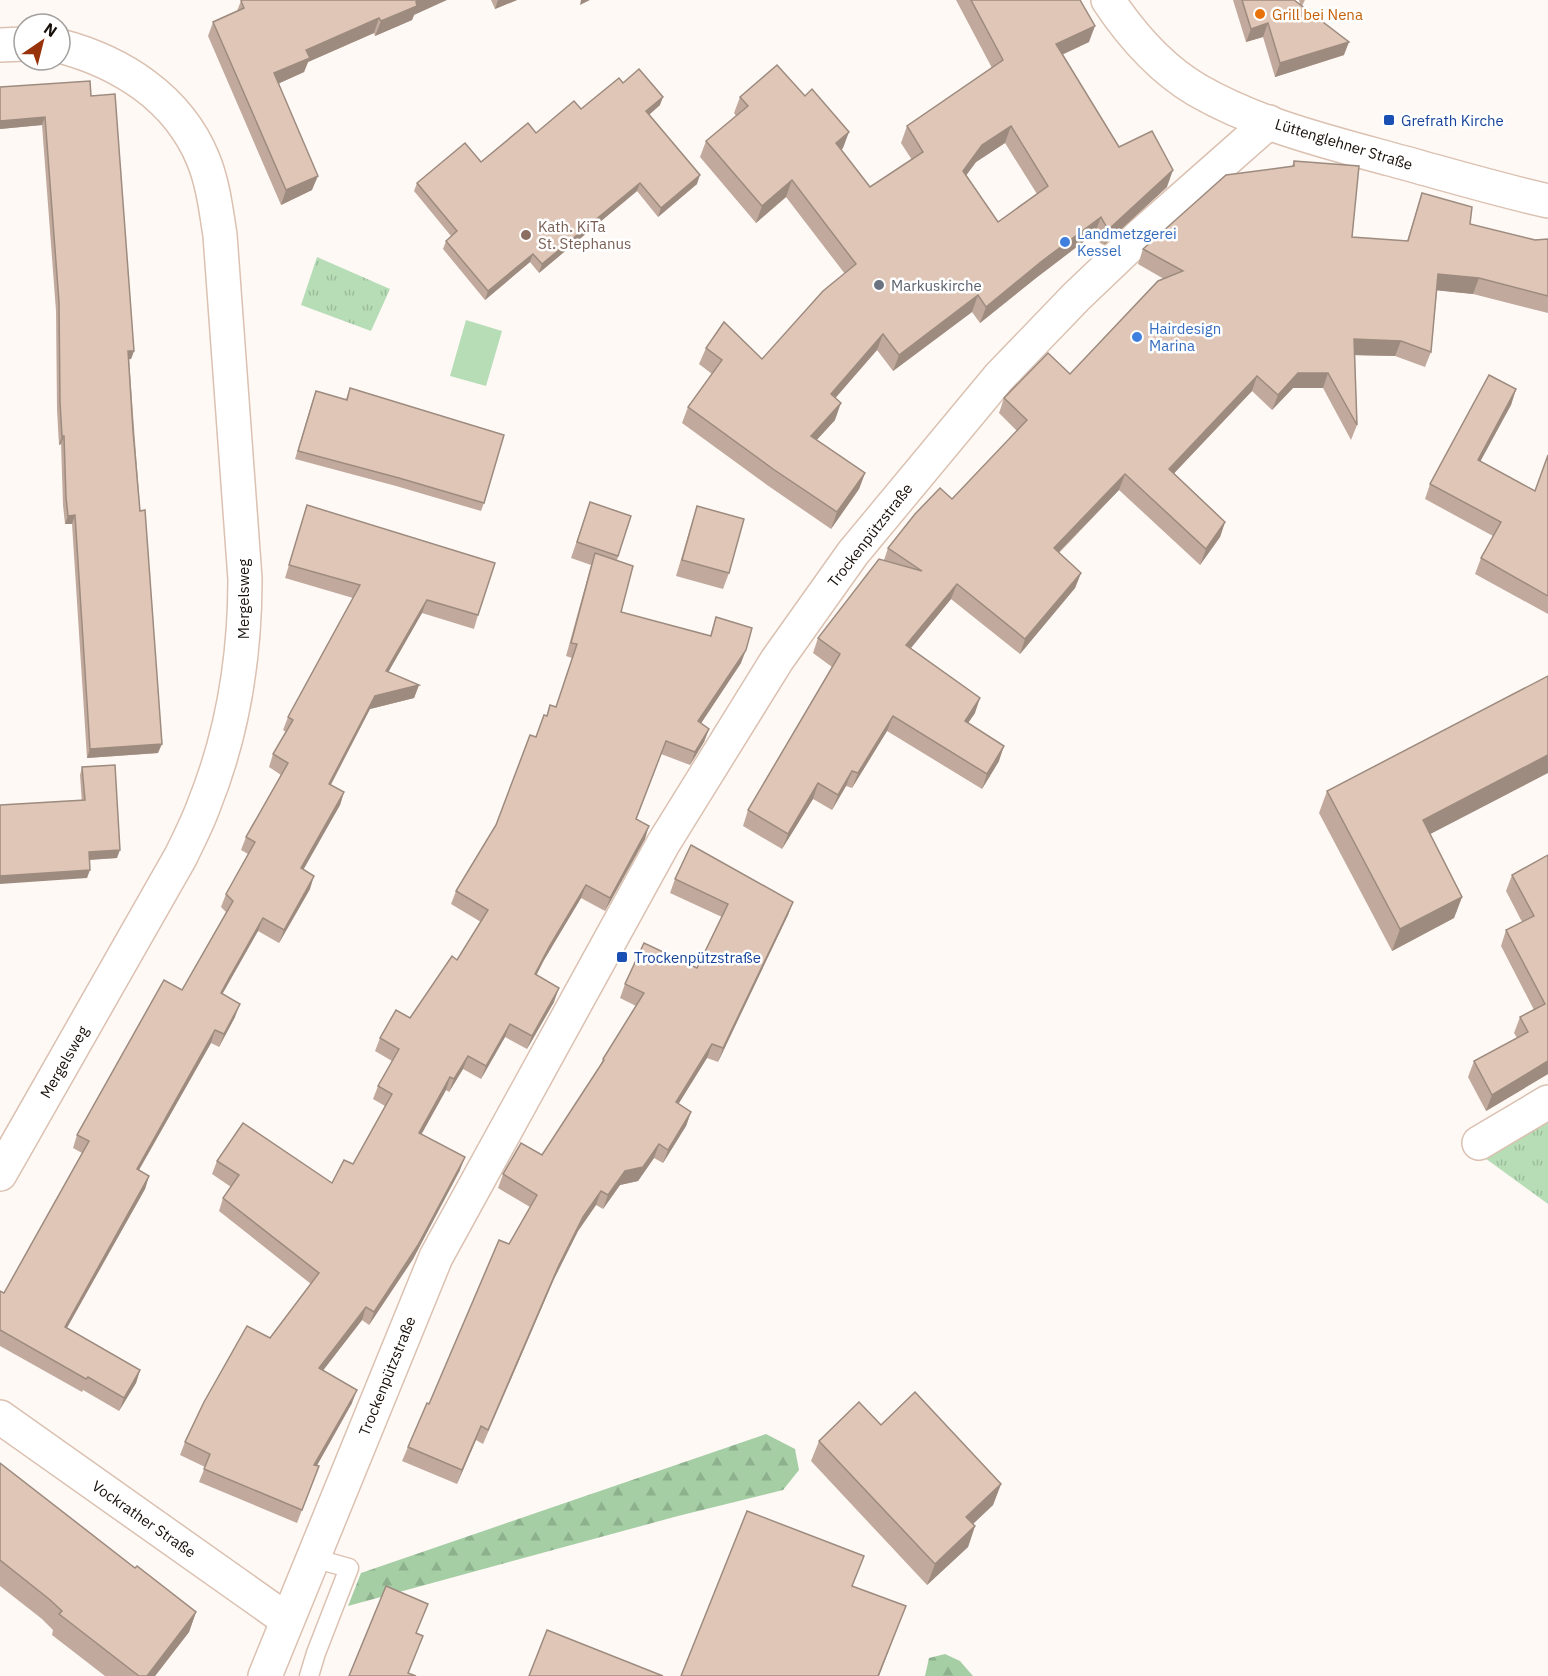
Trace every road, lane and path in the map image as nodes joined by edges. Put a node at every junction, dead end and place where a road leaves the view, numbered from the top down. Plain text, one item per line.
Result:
1 (1108, 0) edge
2 (72, 50) edge
3 (1269, 122) junction
4 (1548, 201) edge
5 (1548, 1102) edge
6 (1479, 1143) dead end
7 (0, 1174) edge
8 (0, 1417) edge
9 (313, 1558) junction
10 (287, 1620) junction
11 (265, 1676) edge
12 (309, 1676) edge

1 - 3 street, Lüttenglehner Straße
2 - 7 street, Mergelsweg
3 - 4 street, Lüttenglehner Straße
3 - 9 street, Trockenpützstraße
5 - 6 street
8 - 10 street, Vockrather Straße
9 - 10 street, Trockenpützstraße
9 - 12 lane
10 - 11 street, Trockenpützstraße

